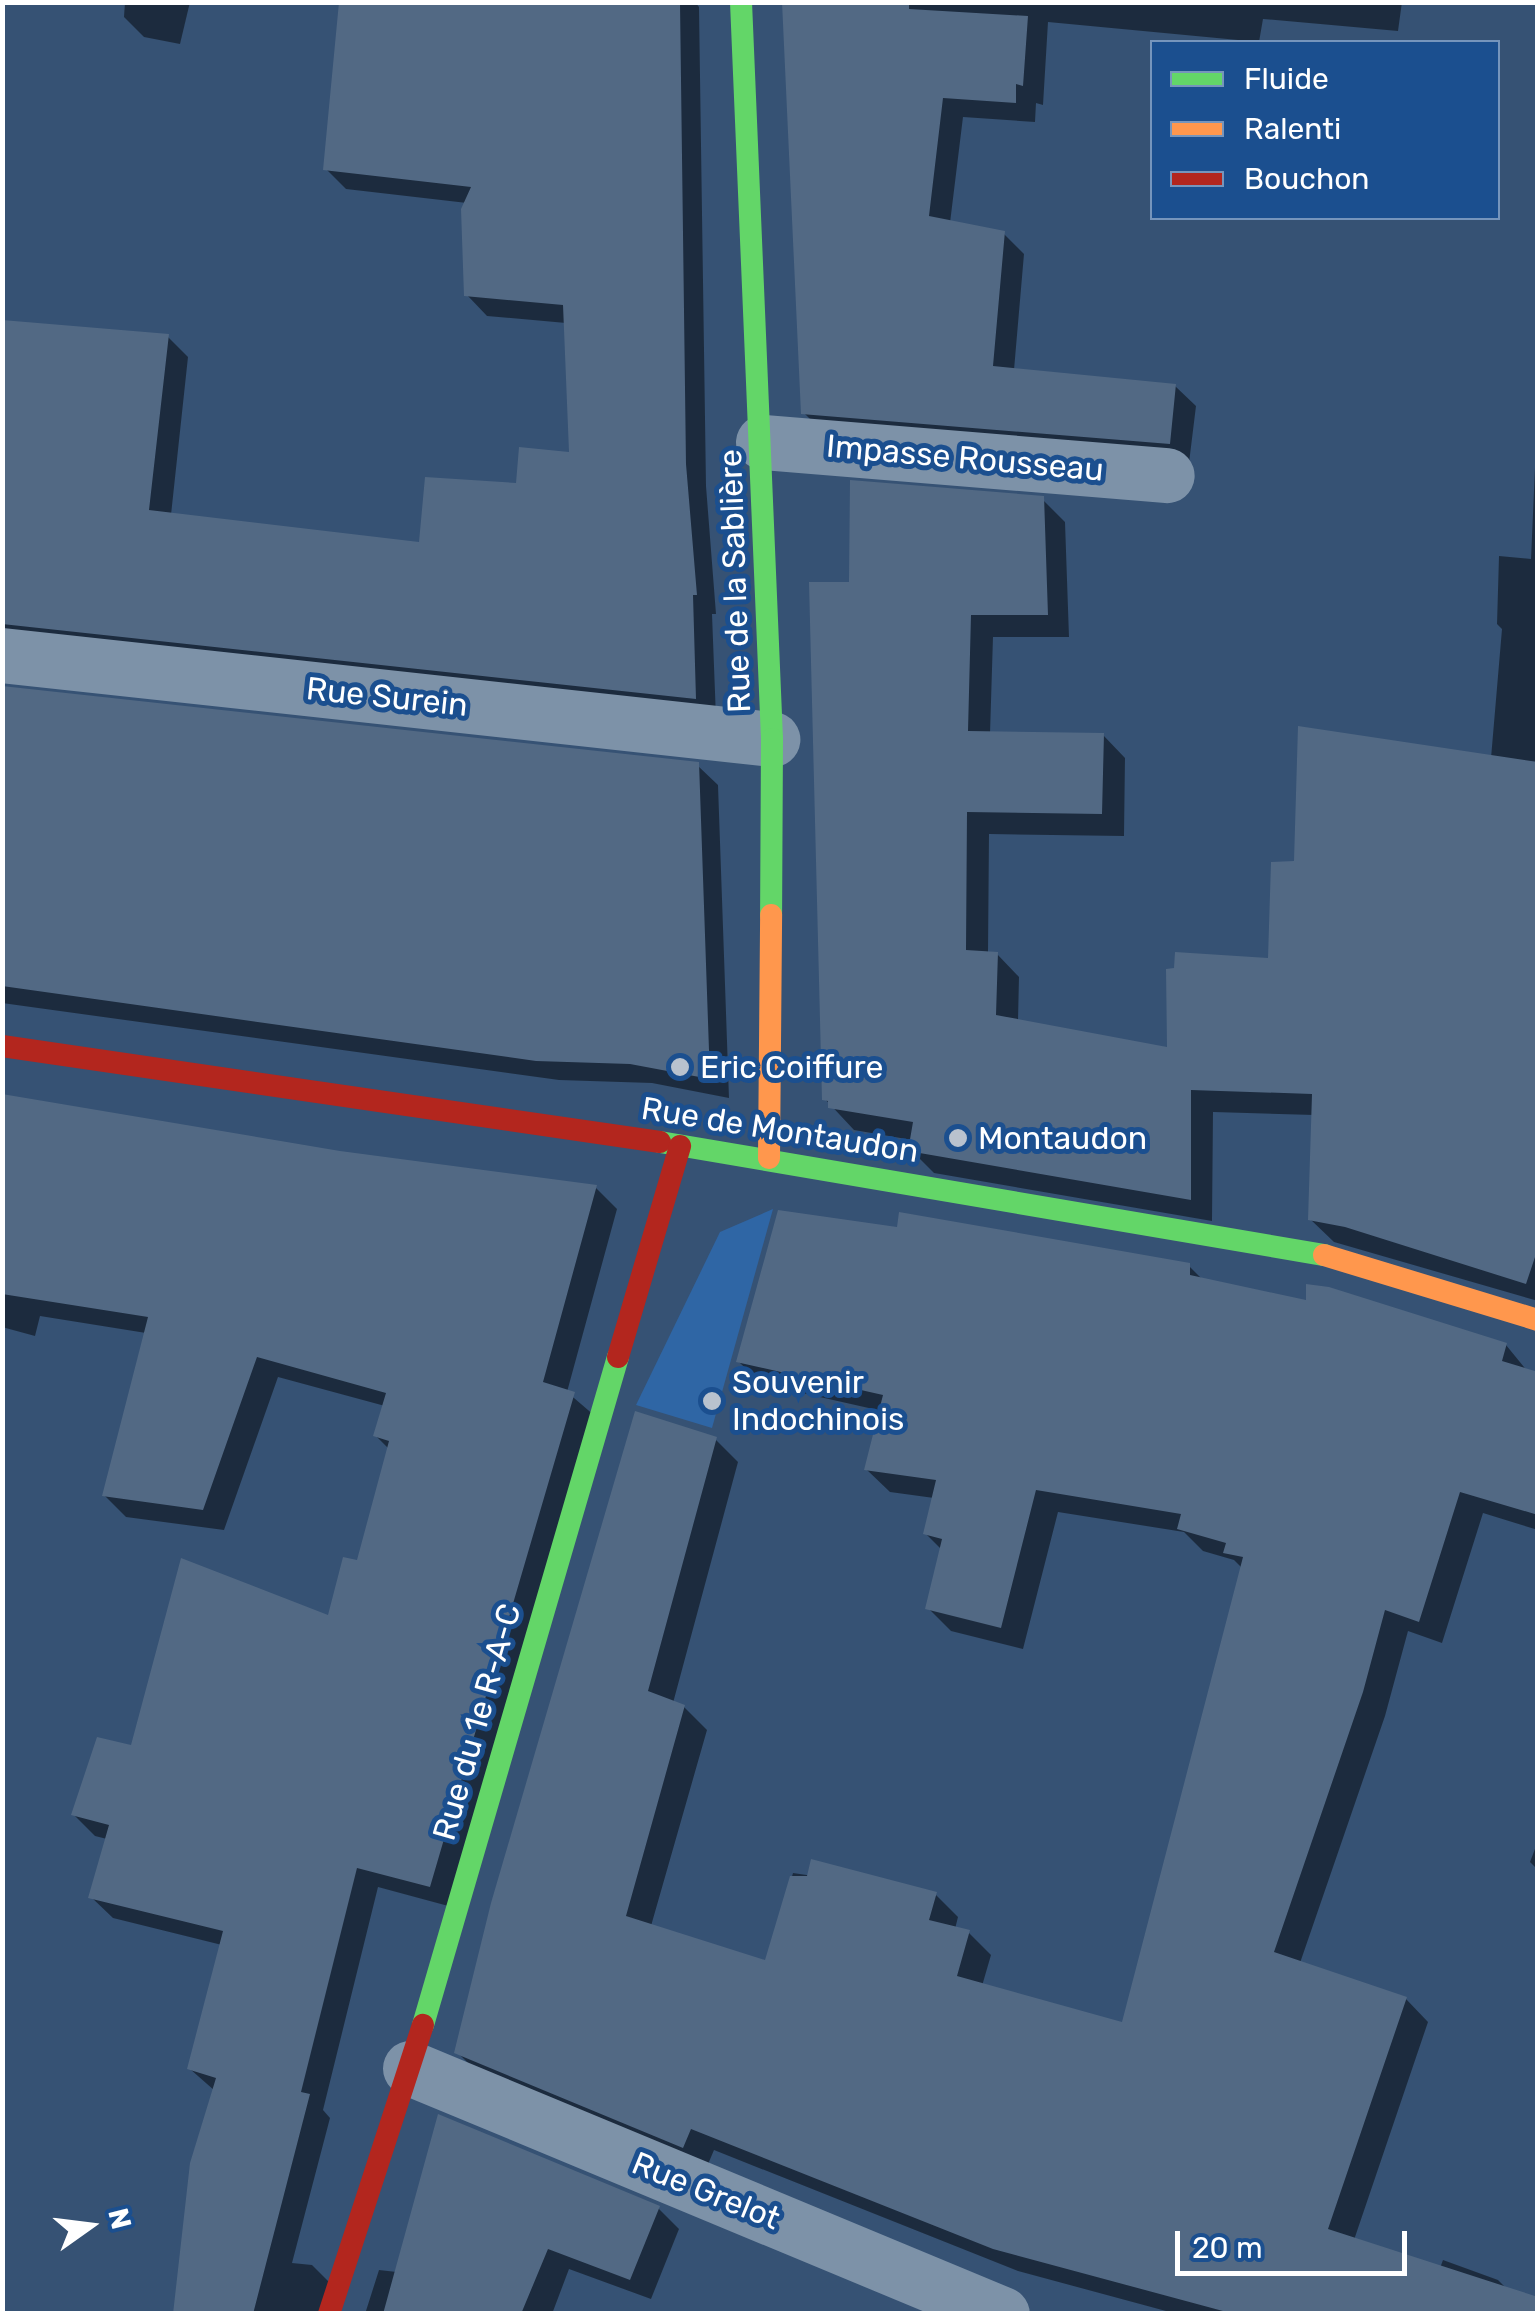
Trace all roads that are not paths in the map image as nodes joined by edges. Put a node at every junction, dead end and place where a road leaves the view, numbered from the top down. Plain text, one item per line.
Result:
1 (741, 2) edge
2 (763, 442) junction
3 (1167, 475) dead end
4 (2, 655) edge
5 (772, 739) junction
6 (2, 1046) edge
7 (680, 1146) junction
8 (769, 1158) junction
9 (1538, 1320) edge
10 (410, 2068) junction
11 (330, 2314) edge
12 (1002, 2314) edge

1 - 2 street, Rue de la Sablière
2 - 3 street, Impasse Rousseau
2 - 5 street, Rue de la Sablière
4 - 5 street, Rue Surein
5 - 8 street, Rue de la Sablière
6 - 7 street, Rue de Montaudon
7 - 8 street, Rue de Montaudon
7 - 10 street, Rue du 1e R-A-C
8 - 9 street, Rue de Montaudon
10 - 11 street, Rue du 1e R-A-C
10 - 12 street, Rue Grelot

